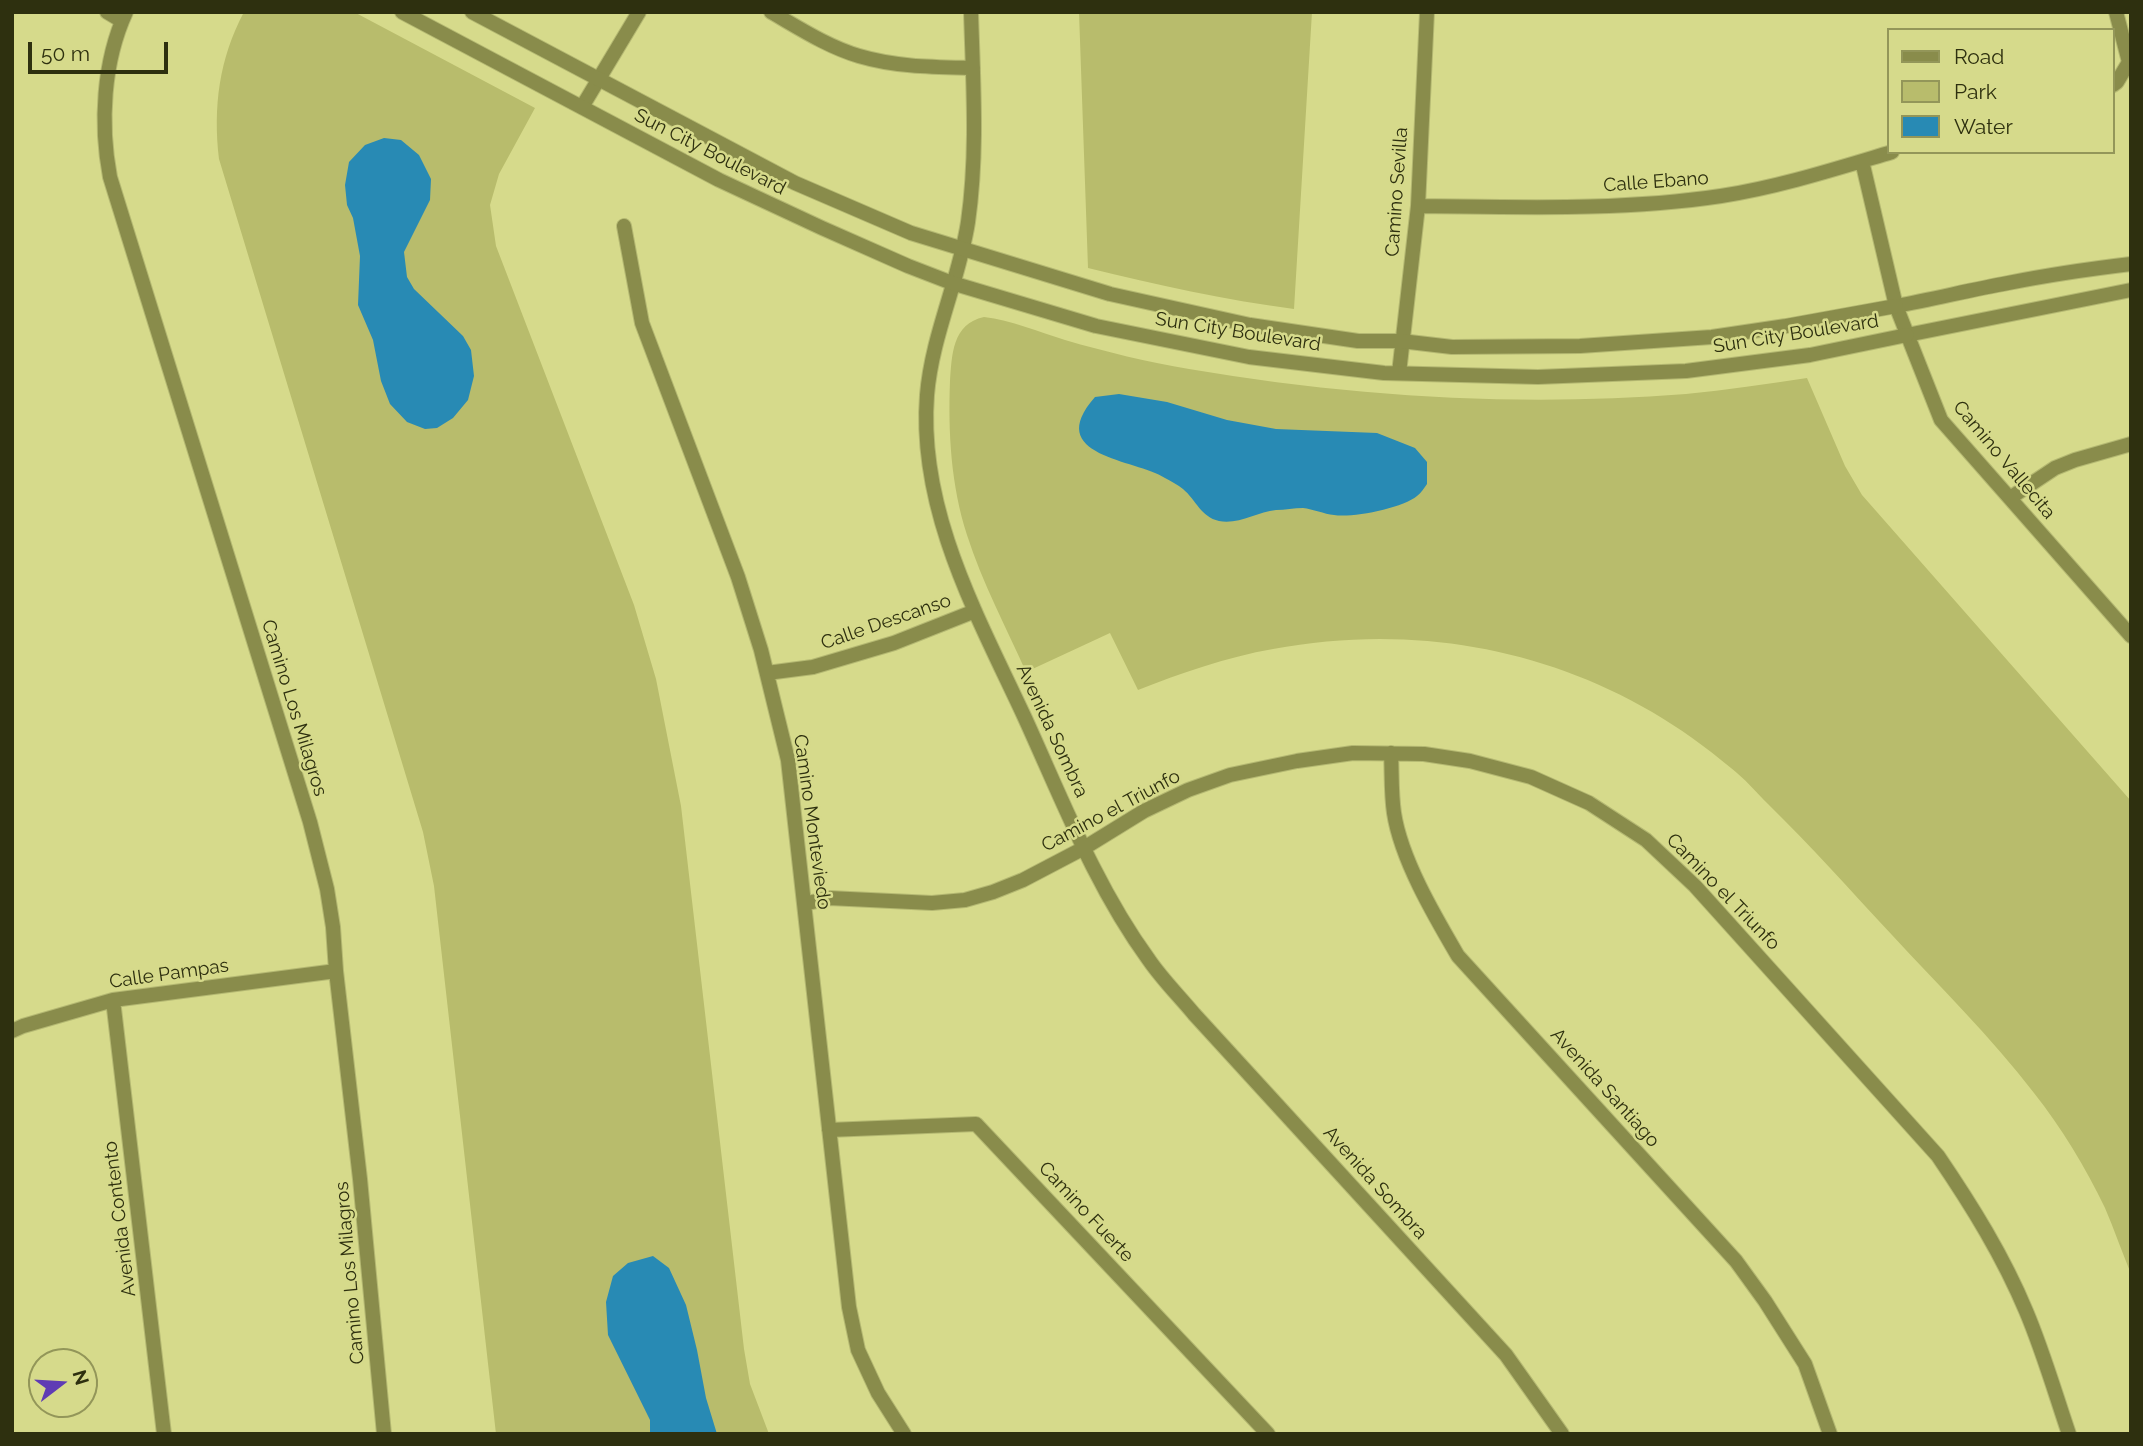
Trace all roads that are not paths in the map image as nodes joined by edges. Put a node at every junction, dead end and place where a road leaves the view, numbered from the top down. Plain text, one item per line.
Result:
1 (107, 12) edge
2 (402, 12) edge
3 (472, 12) edge
4 (639, 12) edge
5 (771, 12) edge
6 (971, 12) edge
7 (1427, 12) edge
8 (2116, 12) edge
9 (124, 17) edge
10 (973, 68) junction
11 (599, 79) junction
12 (2115, 83) edge
13 (582, 107) junction
14 (1888, 153) edge
15 (1862, 161) junction
16 (1418, 206) junction
17 (624, 226) dead end
18 (962, 248) junction
19 (2131, 264) edge
20 (952, 283) junction
21 (2131, 290) edge
22 (1896, 306) junction
23 (1907, 335) junction
24 (1401, 341) junction
25 (1399, 373) junction
26 (2131, 444) edge
27 (2010, 498) junction
28 (975, 611) junction
29 (2131, 636) edge
30 (767, 673) junction
31 (1391, 753) junction
32 (1084, 848) junction
33 (804, 904) junction
34 (336, 971) junction
35 (113, 1000) junction
36 (12, 1031) edge
37 (829, 1130) junction
38 (164, 1434) edge
39 (384, 1434) edge
40 (904, 1434) edge
41 (1268, 1434) edge
42 (1562, 1434) edge
43 (1829, 1434) edge
44 (2069, 1434) edge

1 - 9 street
2 - 13 street, Sun City Boulevard
3 - 11 street, Sun City Boulevard
4 - 11 street
5 - 10 street
6 - 10 street, Avenida Sombra
7 - 16 street, Camino Sevilla
8 - 12 street
9 - 34 street, Camino Los Milagros
10 - 18 street, Avenida Sombra
11 - 13 street
11 - 18 street, Sun City Boulevard
13 - 20 street, Sun City Boulevard
14 - 15 street, Calle Ebano
15 - 16 street, Calle Ebano
15 - 22 street, Camino Vallecita
16 - 24 street, Camino Sevilla
17 - 30 street, Camino Monteviedo
18 - 20 street, Avenida Sombra
18 - 24 street, Sun City Boulevard
19 - 22 street, Sun City Boulevard
20 - 25 street, Sun City Boulevard
20 - 28 street, Avenida Sombra
21 - 23 street, Sun City Boulevard
22 - 23 street, Camino Vallecita
22 - 24 street, Sun City Boulevard
23 - 25 street, Sun City Boulevard
23 - 27 street, Camino Vallecita
24 - 25 street, Camino Sevilla
26 - 27 street
27 - 29 street, Camino Vallecita
28 - 30 street, Calle Descanso
28 - 32 street, Avenida Sombra
30 - 33 street, Camino Monteviedo
31 - 32 street, Camino el Triunfo
31 - 43 street, Avenida Santiago
31 - 44 street, Camino el Triunfo
32 - 33 street, Camino el Triunfo
32 - 42 street, Avenida Sombra
33 - 37 street, Camino Monteviedo
34 - 35 street, Calle Pampas
34 - 39 street, Camino Los Milagros
35 - 36 street, Calle Pampas
35 - 38 street, Avenida Contento
37 - 40 street, Camino Monteviedo
37 - 41 street, Camino Fuerte

